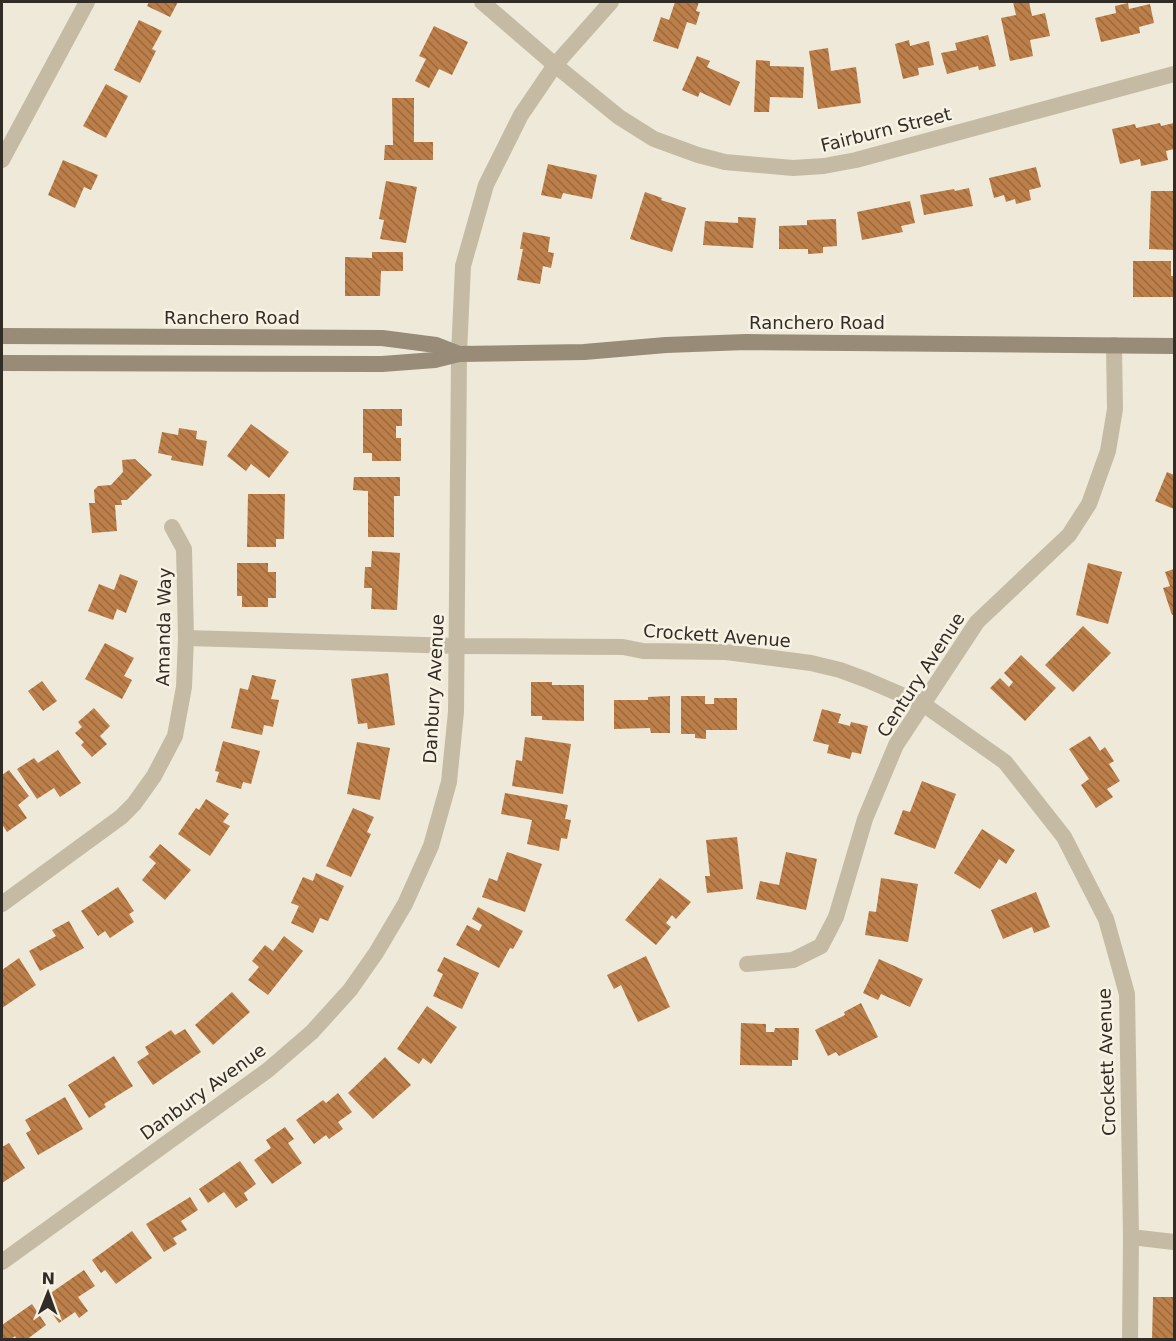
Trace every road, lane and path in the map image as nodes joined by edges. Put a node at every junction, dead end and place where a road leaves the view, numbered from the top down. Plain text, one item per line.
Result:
1 (87, 2) edge
2 (482, 2) edge
3 (610, 2) edge
4 (555, 65) junction
5 (1174, 74) edge
6 (2, 160) edge
7 (2, 336) edge
8 (1114, 345) junction
9 (1174, 346) edge
10 (459, 354) junction
11 (2, 363) edge
12 (172, 527) dead end
13 (186, 638) junction
14 (458, 646) junction
15 (923, 704) junction
16 (2, 904) edge
17 (747, 964) dead end
18 (1131, 1237) junction
19 (1174, 1242) edge
20 (2, 1262) edge
21 (1130, 1340) edge

1 - 6 street
2 - 4 street, Fairburn Street
3 - 4 street, Danbury Avenue
4 - 5 street, Fairburn Street
4 - 10 street, Danbury Avenue
7 - 10 main road, Ranchero Road
8 - 9 main road, Ranchero Road
8 - 10 main road, Ranchero Road
8 - 15 street, Century Avenue
10 - 11 main road, Ranchero Road
10 - 14 street, Danbury Avenue
12 - 13 street, Amanda Way
13 - 14 street, Crockett Avenue
13 - 16 street, Amanda Way
14 - 15 street, Crockett Avenue
14 - 20 street, Danbury Avenue
15 - 17 street, Century Avenue
15 - 18 street, Crockett Avenue
18 - 19 street
18 - 21 street, Crockett Avenue

